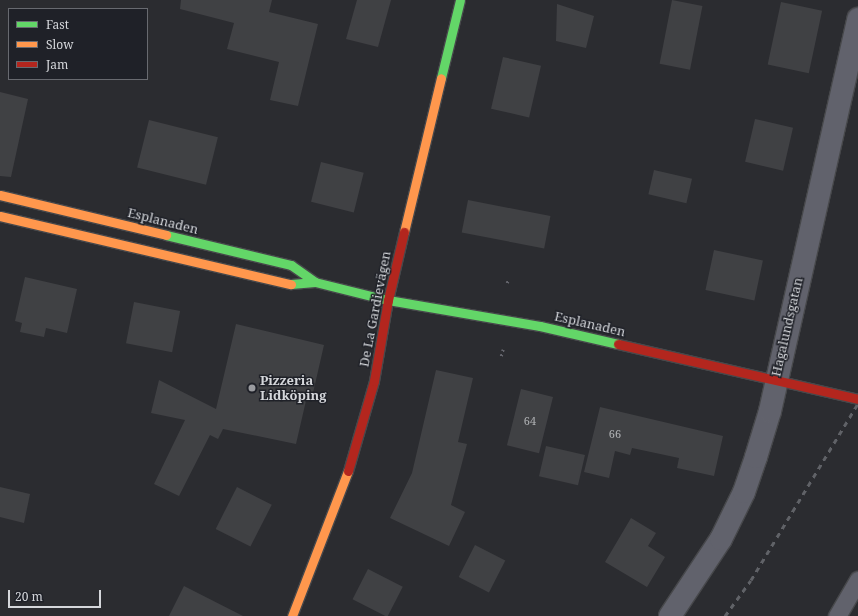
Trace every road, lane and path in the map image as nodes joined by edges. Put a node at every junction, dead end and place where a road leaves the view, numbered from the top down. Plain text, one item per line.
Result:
1 (460, 0) edge
2 (858, 19) edge
3 (0, 195) edge
4 (0, 216) edge
5 (315, 282) junction
6 (388, 300) junction
7 (503, 349) dead end
8 (501, 356) dead end
9 (775, 381) junction
10 (858, 399) edge
11 (858, 580) edge
12 (292, 616) edge
13 (670, 616) edge
14 (837, 616) edge

1 - 6 street, De La Gardievägen
2 - 9 street, Hagalundsgatan
3 - 5 street, Esplanaden
4 - 5 street, Esplanaden
5 - 6 street, Esplanaden
6 - 9 street, Esplanaden
6 - 12 street, De La Gardievägen
7 - 8 path
9 - 10 street, Esplanaden
9 - 13 street, Hagalundsgatan
11 - 14 lane

